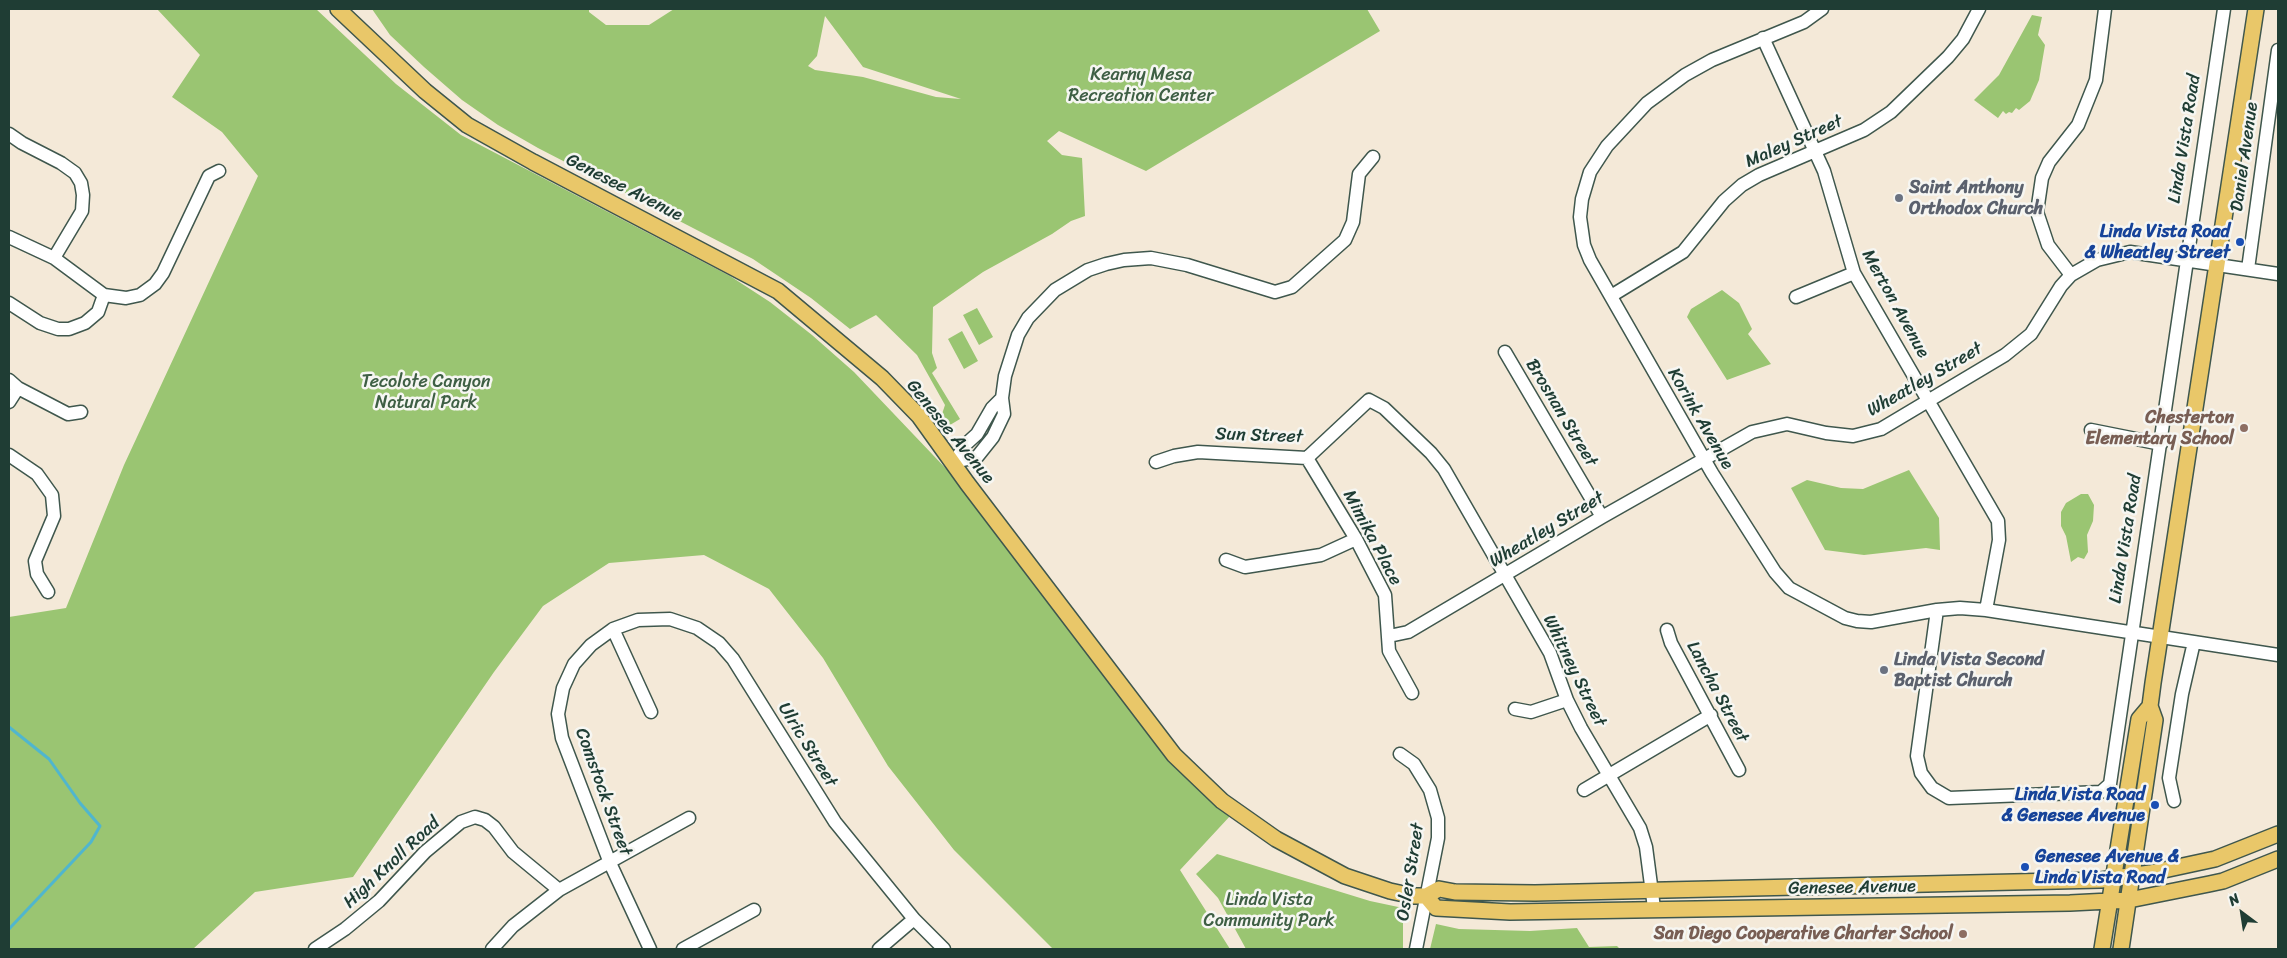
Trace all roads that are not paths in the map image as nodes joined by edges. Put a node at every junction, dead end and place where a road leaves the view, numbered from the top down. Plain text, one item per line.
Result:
1 (338, 9) edge
2 (1822, 9) edge
3 (1979, 9) edge
4 (2105, 9) edge
5 (2224, 9) edge
6 (2256, 9) edge
7 (1763, 38) junction
8 (2278, 50) edge
9 (2272, 131) edge
10 (9, 134) edge
11 (1816, 151) junction
12 (1373, 158) dead end
13 (219, 171) dead end
14 (9, 237) edge
15 (54, 258) junction
16 (2186, 260) junction
17 (2216, 265) junction
18 (2248, 269) junction
19 (1854, 273) junction
20 (2278, 274) edge
21 (2071, 275) junction
22 (104, 295) junction
23 (1611, 296) junction
24 (1796, 297) dead end
25 (9, 303) edge
26 (1505, 352) dead end
27 (14, 384) edge
28 (1369, 400) joint
29 (1930, 400) junction
30 (9, 402) edge
31 (81, 412) dead end
32 (2090, 430) dead end
33 (2160, 444) junction
34 (9, 454) edge
35 (1307, 458) junction
36 (1703, 459) junction
37 (954, 462) junction
38 (1156, 462) dead end
39 (1602, 517) junction
40 (1356, 539) junction
41 (1226, 560) dead end
42 (1504, 576) junction
43 (48, 592) dead end
44 (1936, 610) junction
45 (1986, 610) junction
46 (613, 629) junction
47 (1667, 630) dead end
48 (2131, 632) junction
49 (1389, 636) junction
50 (2160, 636) junction
51 (2194, 642) junction
52 (2278, 655) edge
53 (1412, 693) dead end
54 (1567, 700) junction
55 (2150, 706) junction
56 (1515, 708) dead end
57 (651, 712) dead end
58 (1711, 715) junction
59 (1400, 754) dead end
60 (1739, 770) dead end
61 (1609, 777) junction
62 (1584, 790) dead end
63 (2174, 801) dead end
64 (689, 818) dead end
65 (2278, 834) edge
66 (2278, 859) edge
67 (610, 863) junction
68 (2132, 876) junction
69 (2112, 879) junction
70 (560, 890) junction
71 (1652, 890) junction
72 (1426, 896) junction
73 (2129, 900) junction
74 (2109, 901) junction
75 (1654, 908) junction
76 (754, 910) dead end
77 (914, 919) junction
78 (315, 949) edge
79 (492, 949) edge
80 (650, 949) edge
81 (683, 949) edge
82 (880, 949) edge
83 (944, 949) edge
84 (1416, 949) edge
85 (2102, 949) edge
86 (2121, 949) edge

1 - 37 main road, Genesee Avenue
2 - 7 street, Korink Avenue
3 - 11 street, Maley Street
4 - 21 street
5 - 16 street, Linda Vista Road
6 - 17 main road
7 - 11 street, Merton Avenue
7 - 23 street, Korink Avenue
8 - 9 street, Daniel Avenue
9 - 18 street, Daniel Avenue
10 - 15 street
11 - 19 street, Merton Avenue
11 - 23 street, Maley Street
12 - 37 street
13 - 22 street
14 - 15 street
15 - 22 street
16 - 17 street, Wheatley Street
16 - 21 street, Wheatley Street
16 - 33 street, Linda Vista Road
17 - 18 street, Wheatley Street
17 - 50 main road
18 - 20 street, Wheatley Street
19 - 24 street
19 - 29 street, Merton Avenue
21 - 29 street, Wheatley Street
22 - 25 street
23 - 36 street, Korink Avenue
26 - 39 street, Brosnan Street
27 - 30 street
27 - 31 street
28 - 35 street, Sun Street
28 - 42 street, Whitney Street
29 - 36 street, Wheatley Street
29 - 45 street, Merton Avenue
32 - 33 street
33 - 48 street, Linda Vista Road
34 - 43 street
35 - 38 street, Sun Street
35 - 40 street, Mimika Place
36 - 39 street, Wheatley Street
36 - 44 street, Korink Avenue
37 - 72 main road, Genesee Avenue
39 - 42 street, Wheatley Street
40 - 41 street
40 - 49 street, Mimika Place
42 - 49 street, Wheatley Street
42 - 54 street, Whitney Street
44 - 45 street, Korink Avenue
44 - 48 street, Linda Vista Road
45 - 48 street, Korink Avenue
46 - 57 street
46 - 67 street, Comstock Street
46 - 77 street, Ulric Street
47 - 58 street, Lancha Street
48 - 50 street, Korink Avenue
49 - 53 street, Mimika Place
50 - 51 street
50 - 55 main road
51 - 52 street
51 - 63 street
54 - 56 street
54 - 61 street, Whitney Street
55 - 68 main road
55 - 69 main road
58 - 60 street, Lancha Street
58 - 61 street
59 - 72 street, Osler Street
61 - 62 street
61 - 71 street, Whitney Street
64 - 67 street
65 - 68 main road, Genesee Avenue
66 - 73 main road, Genesee Avenue
67 - 70 street
67 - 80 street, Comstock Street
68 - 69 main road, Genesee Avenue
68 - 73 main road
69 - 71 main road, Genesee Avenue
69 - 74 main road
70 - 78 street, High Knoll Road
70 - 79 street
71 - 72 main road, Genesee Avenue
71 - 75 street, Whitney Street
72 - 75 main road, Genesee Avenue
72 - 84 street, Osler Street
73 - 74 main road, Genesee Avenue
73 - 86 main road
74 - 75 main road, Genesee Avenue
74 - 85 main road
76 - 81 street
77 - 82 street
77 - 83 street, Ulric Street

